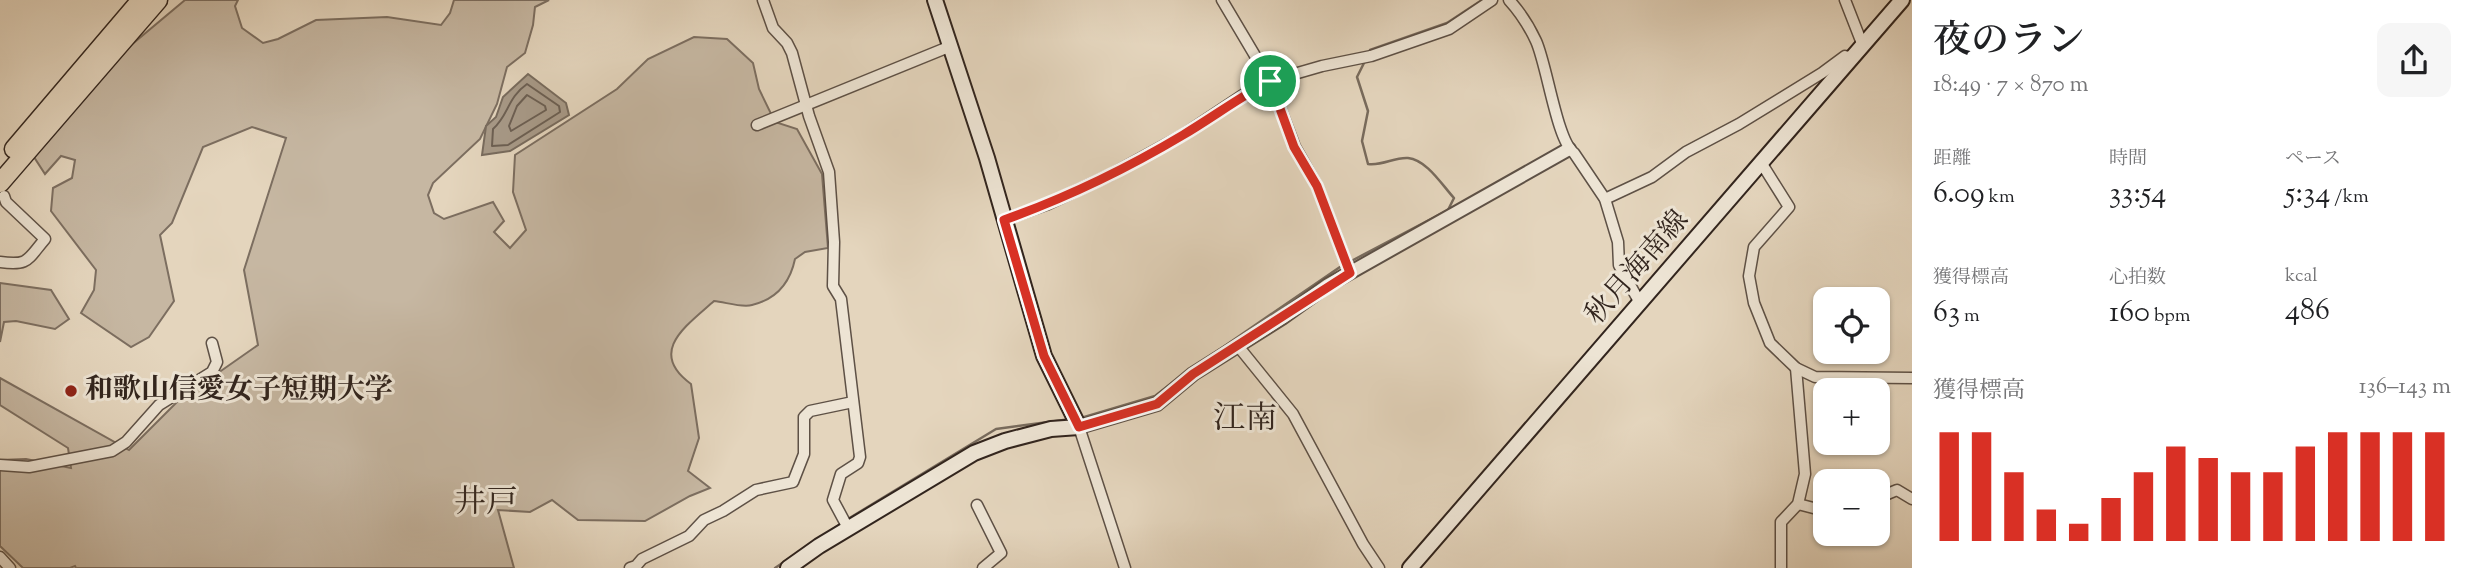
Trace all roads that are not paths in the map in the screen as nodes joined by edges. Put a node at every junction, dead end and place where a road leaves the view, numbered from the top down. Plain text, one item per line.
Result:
1 (141, 0) edge
2 (158, 0) edge
3 (762, 0) edge
4 (935, 0) edge
5 (1222, 0) edge
6 (1492, 0) edge
7 (1509, 0) edge
8 (1845, 0) edge
9 (1902, 0) edge
10 (951, 46) junction
11 (1863, 46) junction
12 (1853, 58) junction
13 (1270, 81) junction
14 (806, 104) junction
15 (757, 125) dead end
16 (1569, 149) junction
17 (1762, 164) junction
18 (0, 165) edge
19 (2, 190) edge
20 (1605, 199) junction
21 (1004, 220) junction
22 (0, 262) edge
23 (1350, 273) junction
24 (1640, 303) junction
25 (212, 344) dead end
26 (1238, 346) junction
27 (1796, 368) junction
28 (1912, 378) edge
29 (853, 401) junction
30 (1079, 427) junction
31 (0, 465) edge
32 (1890, 493) edge
33 (1912, 499) edge
34 (1798, 504) junction
35 (977, 505) dead end
36 (1813, 508) edge
37 (848, 528) junction
38 (0, 557) edge
39 (10, 568) edge
40 (630, 568) edge
41 (788, 568) edge
42 (983, 568) edge
43 (1125, 568) edge
44 (1379, 568) edge
45 (1410, 568) edge
46 (1781, 568) edge

1 - 18 highway
2 - 19 highway
3 - 14 street
4 - 10 main road
5 - 13 street
6 - 13 street
7 - 16 street
8 - 11 street
9 - 11 main road, 秋月海南線
10 - 14 street
10 - 21 main road
11 - 12 main road, 秋月海南線
12 - 17 main road, 秋月海南線
12 - 20 street
13 - 21 street
13 - 23 street
14 - 15 street
14 - 29 street
16 - 20 street
16 - 23 street
17 - 24 main road, 秋月海南線
17 - 27 street
19 - 22 street
20 - 24 street
21 - 30 main road
23 - 26 street
24 - 45 main road, 秋月海南線
25 - 31 street
26 - 30 street
26 - 44 street
27 - 28 street
27 - 34 street
29 - 37 street
29 - 40 street
30 - 37 main road
30 - 43 street
32 - 33 street
34 - 36 street
34 - 46 street
35 - 42 street
37 - 41 main road
38 - 39 street

